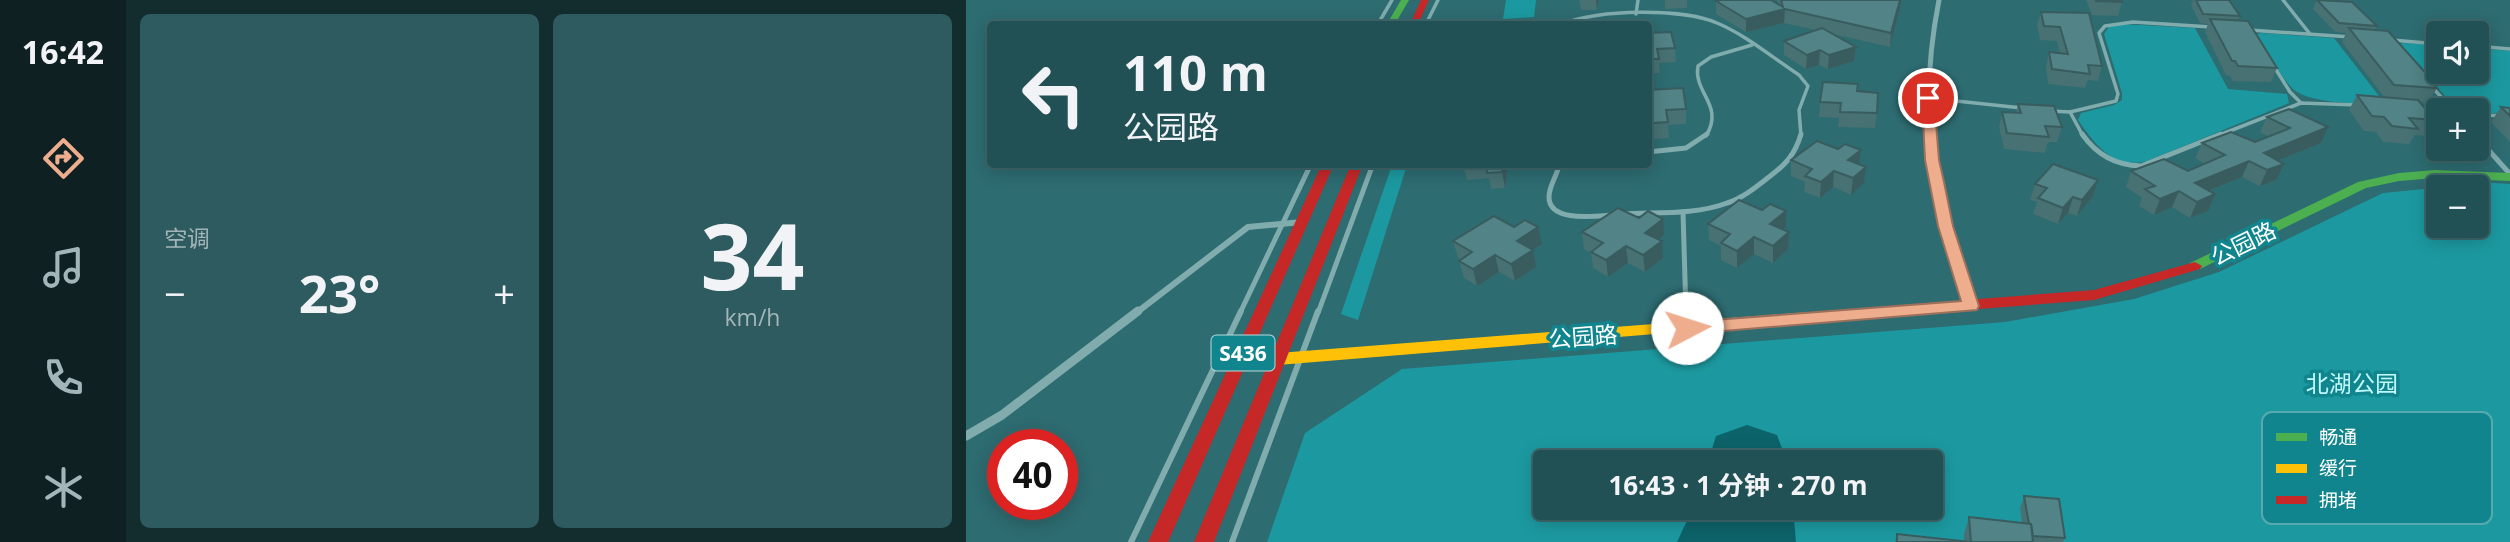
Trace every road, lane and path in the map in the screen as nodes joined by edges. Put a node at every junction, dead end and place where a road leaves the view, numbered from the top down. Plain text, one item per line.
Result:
1 (1392, 0) edge
2 (1405, 0) edge
3 (1425, 0) edge
4 (1438, 0) edge
5 (1638, 0) edge
6 (1939, 0) edge
7 (2283, 0) edge
8 (1636, 14) junction
9 (1380, 21) edge
10 (1393, 21) edge
11 (1415, 21) edge
12 (1428, 21) edge
13 (1570, 21) edge
14 (2211, 27) edge
15 (2237, 29) edge
16 (2250, 30) junction
17 (2310, 34) junction
18 (2364, 38) edge
19 (2257, 40) edge
20 (2426, 43) edge
21 (1752, 45) junction
22 (2489, 47) edge
23 (2510, 49) edge
24 (2400, 50) edge
25 (2270, 61) edge
26 (2430, 84) edge
27 (1928, 98) junction
28 (2442, 98) edge
29 (2301, 103) junction
30 (2370, 106) edge
31 (2034, 109) edge
32 (2411, 109) edge
33 (2047, 110) edge
34 (2426, 110) edge
35 (2070, 113) junction
36 (2489, 115) edge
37 (2510, 117) edge
38 (2489, 151) edge
39 (1652, 152) edge
40 (1309, 168) edge
41 (1326, 168) edge
42 (1355, 168) edge
43 (1372, 168) edge
44 (1558, 168) edge
45 (2510, 176) edge
46 (1683, 212) junction
47 (1302, 222) junction
48 (1283, 224) junction
49 (1971, 306) junction
50 (1687, 328) junction
51 (1301, 357) junction
52 (1278, 359) junction
53 (966, 436) edge
54 (1131, 542) edge
55 (1158, 542) edge
56 (1204, 542) edge
57 (1232, 542) edge

1 - 9 lane
2 - 10 main road
3 - 11 main road
4 - 12 lane
5 - 8 lane
6 - 27 street
7 - 17 lane
8 - 13 lane
8 - 21 lane
14 - 35 lane
15 - 16 lane
16 - 17 lane
16 - 19 lane
17 - 18 lane
20 - 24 lane
21 - 39 lane
21 - 46 lane
22 - 23 lane
25 - 29 lane
26 - 28 lane
27 - 31 lane
27 - 49 street
29 - 30 lane
29 - 35 lane
32 - 34 lane
33 - 35 lane
36 - 37 lane
38 - 45 lane
40 - 48 lane
41 - 47 main road, S436
42 - 52 main road, S436
43 - 51 lane
44 - 46 lane
45 - 49 main road, 公园路
46 - 50 lane
47 - 48 street
47 - 55 main road, S436
48 - 53 street
48 - 54 lane
49 - 50 main road, 公园路
50 - 51 main road, 公园路
51 - 52 main road, 公园路
51 - 57 lane
52 - 56 main road, S436

